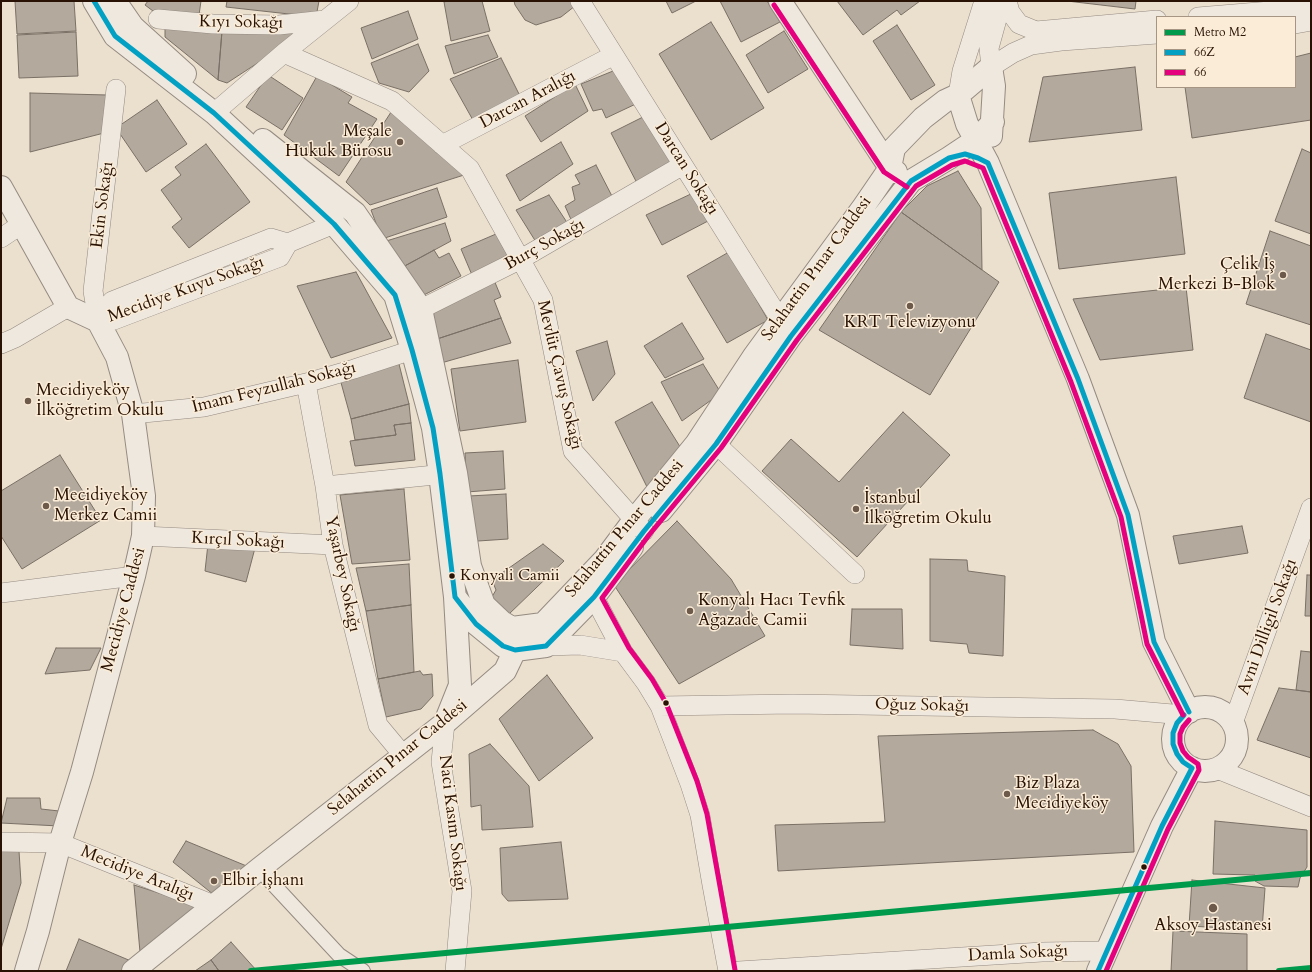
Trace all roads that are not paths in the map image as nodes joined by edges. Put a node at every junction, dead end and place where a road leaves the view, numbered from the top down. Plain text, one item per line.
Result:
1 (94, 1) edge
2 (115, 1) edge
3 (349, 1) edge
4 (580, 1) edge
5 (780, 1) edge
6 (797, 1) edge
7 (984, 1) edge
8 (1002, 1) edge
9 (1007, 1) edge
10 (1311, 6) edge
11 (1210, 16) edge
12 (158, 19) dead end
13 (325, 20) junction
14 (1156, 20) edge
15 (1311, 21) edge
16 (1296, 24) edge
17 (1036, 30) junction
18 (975, 32) junction
19 (993, 32) junction
20 (1156, 34) edge
21 (284, 53) junction
22 (614, 55) junction
23 (991, 67) junction
24 (116, 89) dead end
25 (958, 95) junction
26 (218, 110) junction
27 (992, 122) junction
28 (976, 140) junction
29 (442, 145) junction
30 (892, 158) junction
31 (949, 158) junction
32 (988, 163) junction
33 (683, 165) junction
34 (911, 181) junction
35 (1, 187) edge
36 (22, 224) junction
37 (334, 224) junction
38 (1, 238) edge
39 (520, 259) junction
40 (68, 307) junction
41 (412, 314) junction
42 (98, 321) junction
43 (786, 328) junction
44 (1, 344) edge
45 (412, 350) junction
46 (306, 383) junction
47 (133, 414) junction
48 (716, 444) junction
49 (448, 474) junction
50 (675, 481) junction
51 (325, 486) junction
52 (1311, 508) edge
53 (634, 520) junction
54 (143, 536) junction
55 (333, 545) junction
56 (855, 574) dead end
57 (134, 576) junction
58 (1, 592) edge
59 (455, 597) junction
60 (594, 597) junction
61 (543, 624) junction
62 (546, 646) junction
63 (515, 650) junction
64 (623, 652) junction
65 (660, 706) junction
66 (1187, 713) junction
67 (445, 723) junction
68 (1233, 723) junction
69 (404, 755) junction
70 (1192, 768) junction
71 (1217, 769) junction
72 (1311, 807) edge
73 (1, 842) edge
74 (60, 843) junction
75 (259, 869) junction
76 (214, 905) junction
77 (1107, 951) junction
78 (26, 971) edge
79 (133, 971) edge
80 (363, 971) edge
81 (455, 971) edge
82 (728, 971) edge
83 (739, 971) edge
84 (1098, 971) edge

1 - 26 street
2 - 26 street
3 - 13 street
4 - 22 street, Darcan Sokağı
5 - 30 street
6 - 30 street
7 - 18 street
8 - 19 street
9 - 17 street
10 - 11 street
12 - 13 street, Kıyı Sokağı
13 - 21 street
14 - 17 street
15 - 16 street
17 - 19 street
18 - 19 street
18 - 25 street
19 - 23 street
20 - 23 street
21 - 26 street
21 - 29 street, Mevlüt Çavuş Sokağı
22 - 29 street, Darcan Aralığı
22 - 33 street, Darcan Sokağı
23 - 25 street, Selahattin Pınar Caddesi
23 - 27 street
24 - 42 street, Ekin Sokağı
25 - 28 street
25 - 30 street, Selahattin Pınar Caddesi
26 - 37 street
26 - 41 street
27 - 28 street
27 - 32 street
28 - 31 street
28 - 32 street
29 - 39 street, Mevlüt Çavuş Sokağı
30 - 34 street
30 - 43 street, Selahattin Pınar Caddesi
31 - 32 street
31 - 34 street
32 - 66 street
33 - 39 street, Burç Sokağı
33 - 43 street, Darcan Sokağı
34 - 43 street, Selahattin Pınar Caddesi
35 - 36 street
36 - 38 street
36 - 40 street
37 - 41 street
37 - 42 street, Mecidiye Kuyu Sokağı
39 - 41 street, Burç Sokağı
39 - 53 street, Mevlüt Çavuş Sokağı
40 - 42 street
40 - 44 street
41 - 45 street
41 - 49 street
42 - 47 street, Mecidiye Caddesi
43 - 48 street, Selahattin Pınar Caddesi
43 - 50 street, Selahattin Pınar Caddesi
45 - 46 street, İmam Feyzullah Sokağı
45 - 49 street
46 - 47 street, İmam Feyzullah Sokağı
46 - 51 street, Yaşarbey Sokağı
47 - 54 street, Mecidiye Caddesi
48 - 50 street, Selahattin Pınar Caddesi
48 - 56 street
49 - 51 street
49 - 59 street
49 - 61 street
50 - 53 street, Selahattin Pınar Caddesi
51 - 55 street, Yaşarbey Sokağı
52 - 68 street, Avni Dilligil Sokağı
53 - 60 street, Selahattin Pınar Caddesi
53 - 61 street, Selahattin Pınar Caddesi
54 - 55 street, Kırçıl Sokağı
54 - 57 street, Mecidiye Caddesi
55 - 69 street, Yaşarbey Sokağı
57 - 58 street
57 - 74 street, Mecidiye Caddesi
59 - 63 street
59 - 67 street
60 - 62 street, Selahattin Pınar Caddesi
60 - 64 street
61 - 63 street, Selahattin Pınar Caddesi
62 - 63 street
62 - 64 street
63 - 67 street, Selahattin Pınar Caddesi
64 - 65 street
65 - 66 street, Oğuz Sokağı
65 - 82 street
66 - 68 street
66 - 70 street
67 - 69 street, Selahattin Pınar Caddesi
67 - 81 street, Naci Kasım Sokağı
68 - 71 street
69 - 75 street, Selahattin Pınar Caddesi
70 - 71 street
70 - 77 street
71 - 72 street
73 - 74 street
74 - 76 street, Mecidiye Aralığı
74 - 78 street, Mecidiye Caddesi
75 - 76 street, Selahattin Pınar Caddesi
75 - 80 street
76 - 79 street, Selahattin Pınar Caddesi
77 - 83 street, Damla Sokağı
77 - 84 street

